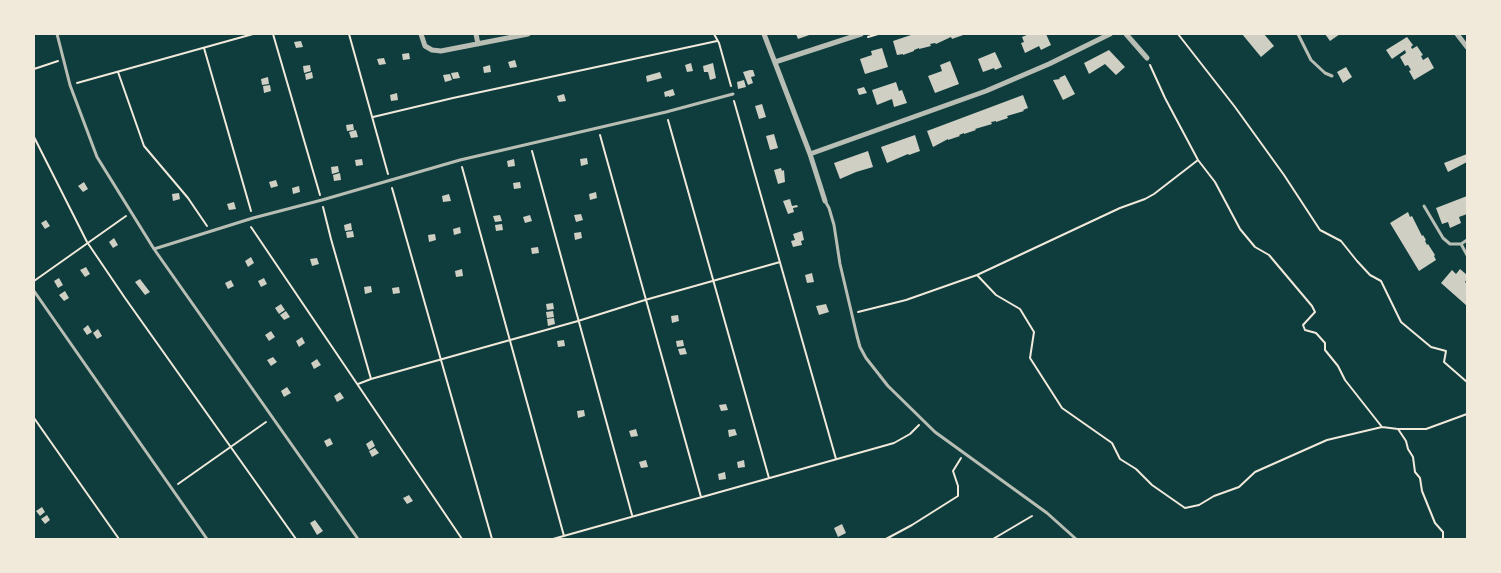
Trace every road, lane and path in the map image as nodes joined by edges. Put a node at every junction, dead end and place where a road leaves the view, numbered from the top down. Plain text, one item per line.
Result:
1 (57, 34) edge
2 (253, 34) edge
3 (349, 34) edge
4 (421, 34) edge
5 (476, 34) edge
6 (528, 34) edge
7 (714, 34) edge
8 (764, 34) edge
9 (861, 34) edge
10 (878, 34) edge
11 (1110, 34) edge
12 (1126, 34) edge
13 (1178, 34) edge
14 (1298, 34) edge
15 (1457, 34) edge
16 (868, 37) dead end
17 (718, 42) junction
18 (478, 44) junction
19 (1467, 46) edge
20 (204, 48) junction
21 (1147, 58) joint
22 (64, 59) junction
23 (775, 62) junction
24 (34, 69) edge
25 (118, 72) junction
26 (1332, 76) dead end
27 (70, 84) junction
28 (733, 94) junction
29 (666, 112) junction
30 (372, 118) junction
31 (598, 128) junction
32 (34, 137) edge
33 (530, 144) junction
34 (810, 154) junction
35 (460, 160) junction
36 (1198, 160) junction
37 (389, 180) junction
38 (826, 201) joint
39 (1424, 206) dead end
40 (132, 212) junction
41 (253, 218) junction
42 (248, 220) junction
43 (210, 231) junction
44 (1467, 240) edge
45 (87, 242) junction
46 (1460, 244) junction
47 (154, 249) junction
48 (1467, 255) edge
49 (780, 262) junction
50 (977, 275) junction
51 (34, 281) edge
52 (713, 281) junction
53 (34, 291) edge
54 (645, 300) junction
55 (852, 314) junction
56 (578, 321) junction
57 (510, 341) junction
58 (441, 360) junction
59 (1467, 382) edge
60 (358, 384) junction
61 (1467, 414) edge
62 (34, 418) edge
63 (272, 418) junction
64 (923, 422) junction
65 (1382, 427) junction
66 (1398, 429) junction
67 (231, 447) junction
68 (964, 454) junction
69 (836, 459) junction
70 (769, 478) junction
71 (171, 488) junction
72 (701, 497) junction
73 (632, 516) junction
74 (1032, 516) dead end
75 (564, 536) junction
76 (119, 539) edge
77 (207, 539) edge
78 (296, 539) edge
79 (358, 539) edge
80 (462, 539) edge
81 (492, 539) edge
82 (553, 539) edge
83 (886, 539) edge
84 (993, 539) edge
85 (1076, 539) edge
86 (1443, 539) edge

1 - 22 lane
2 - 20 path
3 - 30 path
4 - 18 street
5 - 18 street
6 - 18 street
7 - 17 path
8 - 23 street
9 - 23 street
10 - 16 path
11 - 34 street
12 - 21 street
13 - 59 path
14 - 26 lane
15 - 19 street
17 - 28 path
17 - 30 path
20 - 25 path
20 - 41 path
21 - 36 path
22 - 24 path
22 - 27 lane
23 - 34 street
25 - 27 path
25 - 43 path
27 - 40 lane
28 - 29 lane
28 - 49 path
29 - 31 lane
29 - 52 path
30 - 37 path
31 - 33 lane
31 - 54 path
32 - 45 path
33 - 35 lane
33 - 56 path
34 - 38 street
35 - 37 lane
35 - 57 path
36 - 50 path
36 - 65 path
37 - 41 lane
37 - 58 path
38 - 55 lane
39 - 46 lane
40 - 45 path
40 - 47 lane
41 - 42 lane
42 - 43 lane
42 - 60 path
43 - 47 lane
44 - 46 lane
45 - 51 path
45 - 67 path
46 - 48 lane
47 - 63 lane
49 - 52 path
49 - 69 path
50 - 55 path
50 - 65 path
52 - 54 path
52 - 70 path
53 - 71 lane
54 - 56 path
54 - 72 path
55 - 64 lane
56 - 57 path
56 - 73 path
57 - 58 path
57 - 75 path
58 - 60 path
58 - 81 path
60 - 80 path
61 - 66 path
62 - 76 path
63 - 67 path
63 - 79 lane
64 - 68 lane
64 - 69 path
65 - 66 path
66 - 86 path
67 - 71 path
67 - 78 path
68 - 83 path
68 - 85 lane
69 - 70 path
70 - 72 path
71 - 77 lane
72 - 73 path
73 - 75 path
74 - 84 path
75 - 82 path

